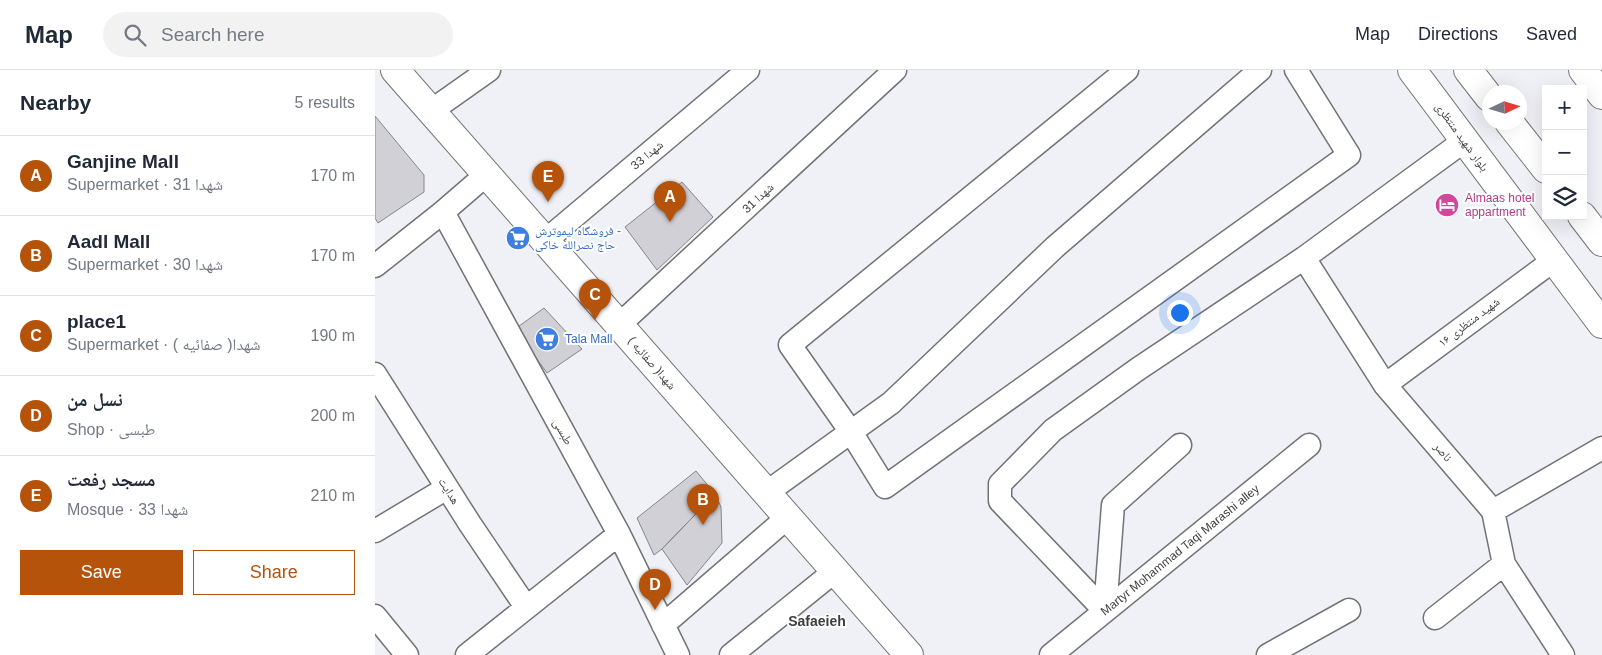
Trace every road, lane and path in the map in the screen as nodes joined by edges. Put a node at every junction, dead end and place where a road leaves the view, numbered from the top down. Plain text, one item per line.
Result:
1 (395, 70) edge
2 (489, 70) edge
3 (748, 70) edge
4 (895, 70) edge
5 (1127, 70) edge
6 (1260, 70) edge
7 (1296, 70) edge
8 (1412, 70) edge
9 (1469, 70) edge
10 (1583, 70) edge
11 (1482, 88) edge
12 (1602, 95) edge
13 (431, 111) junction
14 (1515, 130) edge
15 (1464, 141) junction
16 (1542, 164) edge
17 (487, 174) junction
18 (443, 212) junction
19 (1585, 220) edge
20 (545, 241) junction
21 (1602, 242) edge
22 (1304, 258) junction
23 (1554, 260) junction
24 (375, 266) edge
25 (1602, 324) edge
26 (619, 325) junction
27 (375, 375) edge
28 (1385, 385) junction
29 (851, 432) junction
30 (1181, 445) dead end
31 (1309, 445) dead end
32 (1602, 448) edge
33 (447, 488) junction
34 (766, 493) junction
35 (1493, 511) junction
36 (787, 517) junction
37 (375, 531) edge
38 (619, 534) junction
39 (1504, 564) junction
40 (835, 572) junction
41 (526, 608) junction
42 (1349, 610) dead end
43 (1105, 611) junction
44 (1435, 618) dead end
45 (376, 619) edge
46 (663, 625) junction
47 (1296, 648) edge
48 (743, 651) edge
49 (407, 655) edge
50 (467, 655) edge
51 (678, 655) edge
52 (909, 655) edge
53 (1051, 655) edge
54 (1268, 655) edge
55 (1563, 655) edge

1 - 13 main road, شهدا( صفائیه )
2 - 13 street
3 - 20 street, شهدا 33
4 - 26 street, شهدا 31
5 - 29 street
6 - 29 street
7 - 29 street
8 - 15 main road, بلوار شهید منتظری
9 - 11 main road
10 - 12 main road
13 - 17 main road, شهدا( صفائیه )
14 - 16 main road
15 - 22 street
15 - 23 main road, بلوار شهید منتظری
17 - 18 street
17 - 20 main road, شهدا( صفائیه )
18 - 24 street
18 - 38 street, طبسی
19 - 21 main road
20 - 26 main road, شهدا( صفائیه )
22 - 28 street, ناصر
22 - 43 street
23 - 25 main road, بلوار شهید منتظری
23 - 28 street, شهید منتظری ۱۶
26 - 34 main road, شهدا( صفائیه )
27 - 33 street, هدایت
28 - 35 street, ناصر
29 - 34 street
30 - 43 street
31 - 43 street, Martyr Mohammad Taqi Marashi alley
32 - 35 street
33 - 37 street
33 - 41 street, هدایت
34 - 36 main road, شهدا( صفائیه )
35 - 39 street, ناصر
36 - 40 main road, شهدا( صفائیه )
36 - 46 street
38 - 41 street
38 - 46 street, طبسی
39 - 44 street
39 - 55 street, ناصر
40 - 48 street
40 - 52 main road, شهدا( صفائیه )
41 - 50 street
42 - 47 street
43 - 53 street, Martyr Mohammad Taqi Marashi alley
45 - 49 street
46 - 51 street, طبسی
47 - 54 street

